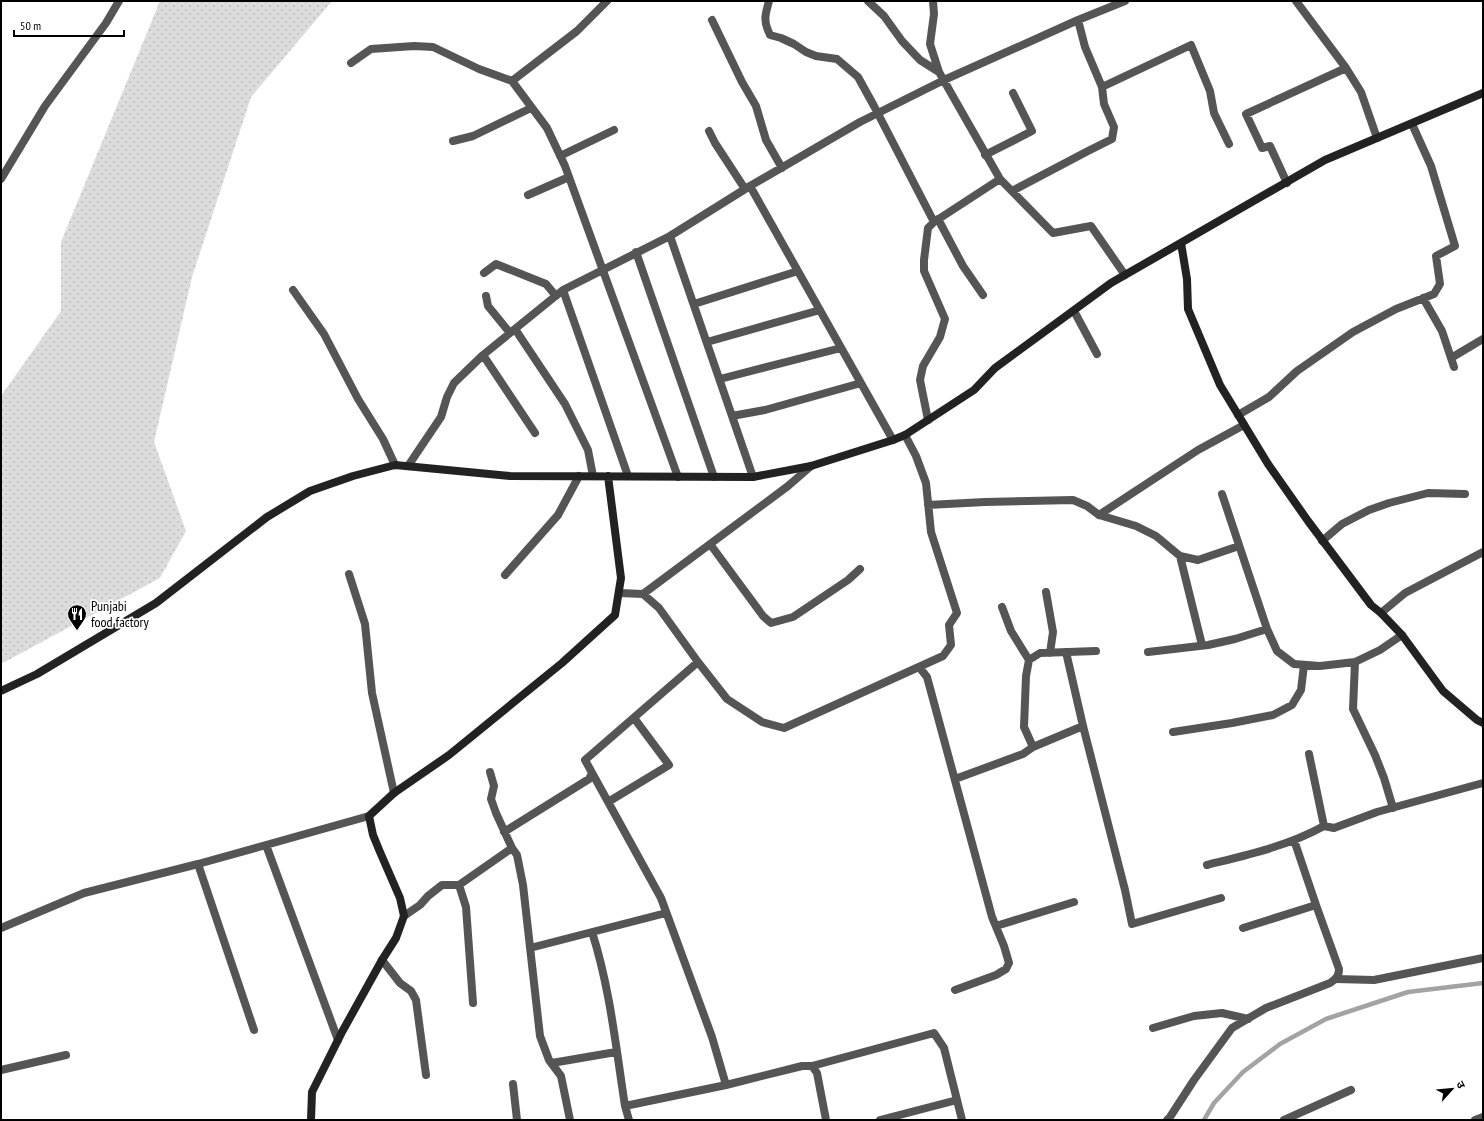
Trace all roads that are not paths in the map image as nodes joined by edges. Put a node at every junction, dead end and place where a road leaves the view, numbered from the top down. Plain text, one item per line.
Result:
1 (119, 1) edge
2 (607, 1) edge
3 (769, 1) edge
4 (868, 1) edge
5 (933, 1) edge
6 (1125, 1) edge
7 (1296, 1) edge
8 (712, 20) dead end
9 (1078, 20) junction
10 (351, 62) dead end
11 (1346, 68) junction
12 (939, 72) junction
13 (944, 80) junction
14 (512, 81) junction
15 (1102, 87) junction
16 (1013, 92) dead end
17 (1483, 93) edge
18 (531, 108) junction
19 (878, 114) junction
20 (1412, 124) junction
21 (614, 130) dead end
22 (709, 131) dead end
23 (1377, 138) junction
24 (453, 141) dead end
25 (1229, 144) dead end
26 (986, 155) junction
27 (560, 156) junction
28 (782, 168) junction
29 (569, 177) junction
30 (1, 179) edge
31 (1000, 179) junction
32 (1287, 183) junction
33 (748, 188) junction
34 (1012, 191) junction
35 (528, 195) dead end
36 (936, 220) junction
37 (670, 236) junction
38 (1181, 243) junction
39 (636, 252) junction
40 (603, 270) junction
41 (798, 272) junction
42 (484, 273) dead end
43 (1125, 275) junction
44 (293, 290) dead end
45 (563, 290) junction
46 (983, 295) dead end
47 (486, 296) dead end
48 (556, 296) junction
49 (1423, 298) junction
50 (694, 304) junction
51 (820, 310) junction
52 (1074, 311) junction
53 (513, 331) junction
54 (1483, 339) edge
55 (707, 342) junction
56 (841, 348) junction
57 (1097, 354) dead end
58 (484, 355) junction
59 (1451, 358) junction
60 (1454, 367) dead end
61 (720, 379) junction
62 (861, 383) junction
63 (1238, 414) junction
64 (732, 416) junction
65 (928, 420) junction
66 (1244, 424) junction
67 (535, 433) dead end
68 (905, 435) junction
69 (893, 440) junction
70 (395, 465) junction
71 (408, 466) junction
72 (811, 466) junction
73 (579, 476) junction
74 (593, 476) junction
75 (608, 476) junction
76 (628, 476) junction
77 (678, 476) junction
78 (714, 477) junction
79 (753, 477) junction
80 (1222, 494) dead end
81 (1465, 494) dead end
82 (928, 505) junction
83 (1099, 515) junction
84 (1322, 541) junction
85 (710, 544) junction
86 (1239, 546) junction
87 (1483, 552) edge
88 (1180, 556) junction
89 (860, 569) dead end
90 (348, 574) dead end
91 (505, 575) dead end
92 (1046, 592) dead end
93 (619, 593) junction
94 (643, 594) junction
95 (1002, 607) dead end
96 (1381, 613) junction
97 (1267, 629) junction
98 (1402, 635) junction
99 (1202, 645) junction
100 (1096, 651) dead end
101 (1066, 652) junction
102 (1148, 652) dead end
103 (1050, 653) junction
104 (1028, 660) junction
105 (698, 662) junction
106 (1355, 662) junction
107 (1304, 665) junction
108 (919, 667) junction
109 (1, 691) edge
110 (634, 718) junction
111 (1483, 724) edge
112 (1083, 726) junction
113 (1173, 732) dead end
114 (1033, 747) junction
115 (1309, 754) dead end
116 (490, 772) dead end
117 (592, 773) junction
118 (955, 779) junction
119 (1483, 783) edge
120 (394, 793) junction
121 (608, 802) junction
122 (1393, 808) junction
123 (368, 816) junction
124 (1324, 826) junction
125 (504, 832) junction
126 (1294, 840) junction
127 (266, 845) junction
128 (512, 848) junction
129 (198, 864) junction
130 (1207, 865) dead end
131 (459, 885) junction
132 (1221, 898) dead end
133 (1074, 902) dead end
134 (1316, 905) junction
135 (666, 913) junction
136 (404, 916) junction
137 (996, 926) junction
138 (1, 928) edge
139 (1243, 928) dead end
140 (592, 932) junction
141 (530, 948) junction
142 (1483, 958) edge
143 (382, 960) junction
144 (1336, 979) junction
145 (955, 990) dead end
146 (473, 1003) dead end
147 (1248, 1019) junction
148 (1153, 1028) dead end
149 (254, 1030) dead end
150 (338, 1040) junction
151 (616, 1052) junction
152 (66, 1055) dead end
153 (552, 1063) junction
154 (812, 1066) junction
155 (1, 1070) edge
156 (426, 1075) dead end
157 (513, 1084) dead end
158 (726, 1085) junction
159 (1351, 1090) dead end
160 (957, 1100) junction
161 (625, 1106) junction
162 (1483, 1117) edge
163 (311, 1120) edge
164 (517, 1120) edge
165 (570, 1120) edge
166 (629, 1120) edge
167 (826, 1120) edge
168 (880, 1120) edge
169 (962, 1120) edge
170 (1167, 1120) edge
171 (1284, 1120) edge
172 (1474, 1120) edge

1 - 30 street
2 - 14 street
3 - 19 street
4 - 12 street
5 - 12 street
6 - 9 street
7 - 11 street
8 - 28 street
9 - 13 street
9 - 15 street
10 - 14 street
11 - 23 street
11 - 32 street
12 - 13 street
13 - 19 street
13 - 26 street
14 - 18 street
15 - 25 street
15 - 34 street
16 - 26 street
17 - 20 main road
18 - 24 street
18 - 27 street
19 - 28 street
19 - 36 street
20 - 23 main road
20 - 49 street
21 - 27 street
22 - 33 street
23 - 32 main road
26 - 31 street
27 - 29 street
28 - 33 street
29 - 35 street
29 - 40 street
31 - 34 street
31 - 36 street
32 - 38 main road
33 - 37 street
33 - 41 street
34 - 43 street
36 - 46 street
36 - 65 street
37 - 39 street
37 - 50 street
38 - 43 main road
38 - 63 main road
39 - 40 street
39 - 78 street
40 - 45 street
40 - 77 street
41 - 50 street
41 - 51 street
42 - 48 street
43 - 52 main road
44 - 70 street
45 - 48 street
45 - 76 street
47 - 53 street
48 - 53 street
49 - 59 street
49 - 63 street
50 - 55 street
51 - 55 street
51 - 56 street
52 - 57 street
52 - 65 main road
53 - 58 street
53 - 74 street
54 - 59 street
55 - 61 street
56 - 61 street
56 - 62 street
58 - 67 street
58 - 71 street
59 - 60 street
61 - 64 street
62 - 64 street
62 - 69 street
63 - 66 main road
64 - 79 street
65 - 68 main road
66 - 83 street
66 - 84 main road
68 - 69 main road
68 - 82 street
69 - 72 main road
70 - 71 main road
70 - 109 main road
71 - 73 main road
72 - 79 main road
72 - 85 street
73 - 74 main road
73 - 91 street
74 - 75 main road
75 - 76 main road
75 - 93 main road
76 - 77 main road
77 - 78 main road
78 - 79 main road
80 - 86 street
81 - 84 street
82 - 83 street
82 - 108 street
83 - 88 street
84 - 96 main road
85 - 89 street
85 - 94 street
86 - 88 street
86 - 97 street
87 - 96 street
88 - 99 street
90 - 120 street
92 - 103 street
93 - 94 street
93 - 120 main road
94 - 105 street
95 - 104 street
96 - 98 main road
97 - 99 street
97 - 107 street
98 - 106 street
98 - 111 main road
99 - 102 street
100 - 101 street
101 - 103 street
101 - 112 street
103 - 104 street
104 - 114 street
105 - 108 street
105 - 110 street
106 - 107 street
106 - 122 street
107 - 113 street
108 - 118 street
110 - 117 street
110 - 121 street
112 - 114 street
112 - 132 street
114 - 118 street
115 - 124 street
116 - 125 street
117 - 121 street
117 - 125 street
118 - 137 street
119 - 122 street
120 - 123 main road
121 - 135 street
122 - 124 street
123 - 127 street
123 - 136 main road
124 - 126 street
125 - 128 street
126 - 130 street
126 - 134 street
127 - 129 street
127 - 150 street
128 - 131 street
128 - 141 street
129 - 138 street
129 - 149 street
131 - 136 street
131 - 146 street
133 - 137 street
134 - 139 street
134 - 144 street
135 - 140 street
135 - 158 street
136 - 143 main road
137 - 145 street
140 - 141 street
140 - 151 street
141 - 153 street
142 - 144 street
143 - 150 main road
143 - 156 street
144 - 147 street
147 - 148 street
147 - 170 street
150 - 163 main road
151 - 153 street
151 - 161 street
152 - 155 street
153 - 165 street
154 - 158 street
154 - 160 street
154 - 167 street
157 - 164 street
158 - 161 street
159 - 171 street
160 - 168 street
160 - 169 street
161 - 166 street
162 - 172 street

